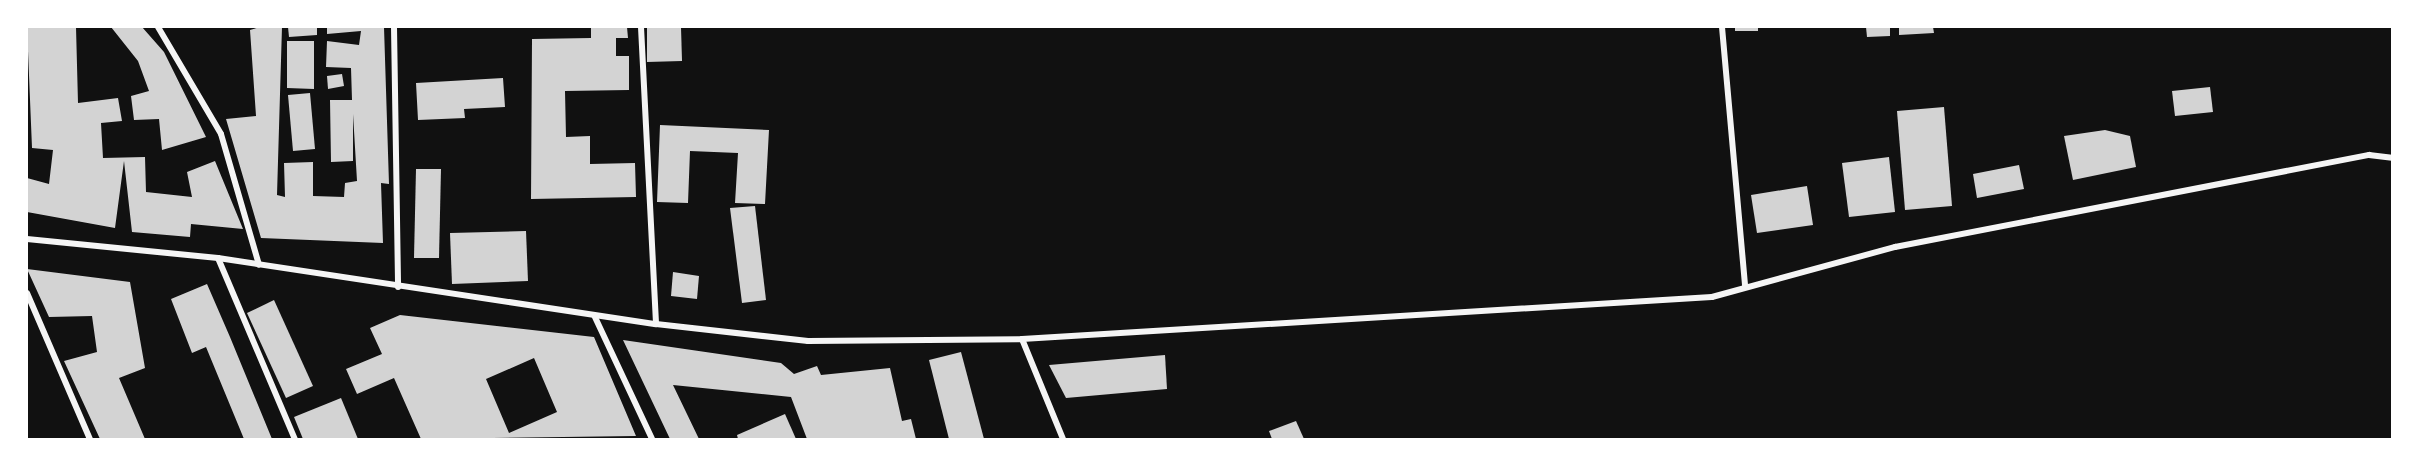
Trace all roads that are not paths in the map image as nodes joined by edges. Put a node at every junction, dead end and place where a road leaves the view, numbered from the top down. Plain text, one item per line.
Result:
1 (158, 27) edge
2 (394, 27) edge
3 (641, 27) edge
4 (1722, 27) edge
5 (2392, 158) edge
6 (27, 238) edge
7 (218, 258) junction
8 (259, 265) junction
9 (398, 287) junction
10 (1745, 287) junction
11 (27, 293) edge
12 (594, 315) junction
13 (656, 324) junction
14 (1022, 339) junction
15 (90, 439) edge
16 (295, 439) edge
17 (652, 439) edge
18 (1063, 439) edge

1 - 8 street
2 - 9 street
3 - 13 street
4 - 10 street
5 - 10 street
6 - 7 street
7 - 8 street
7 - 16 street
8 - 9 street
9 - 12 street
10 - 14 street
11 - 15 street
12 - 13 street
12 - 17 street
13 - 14 street
14 - 18 street

